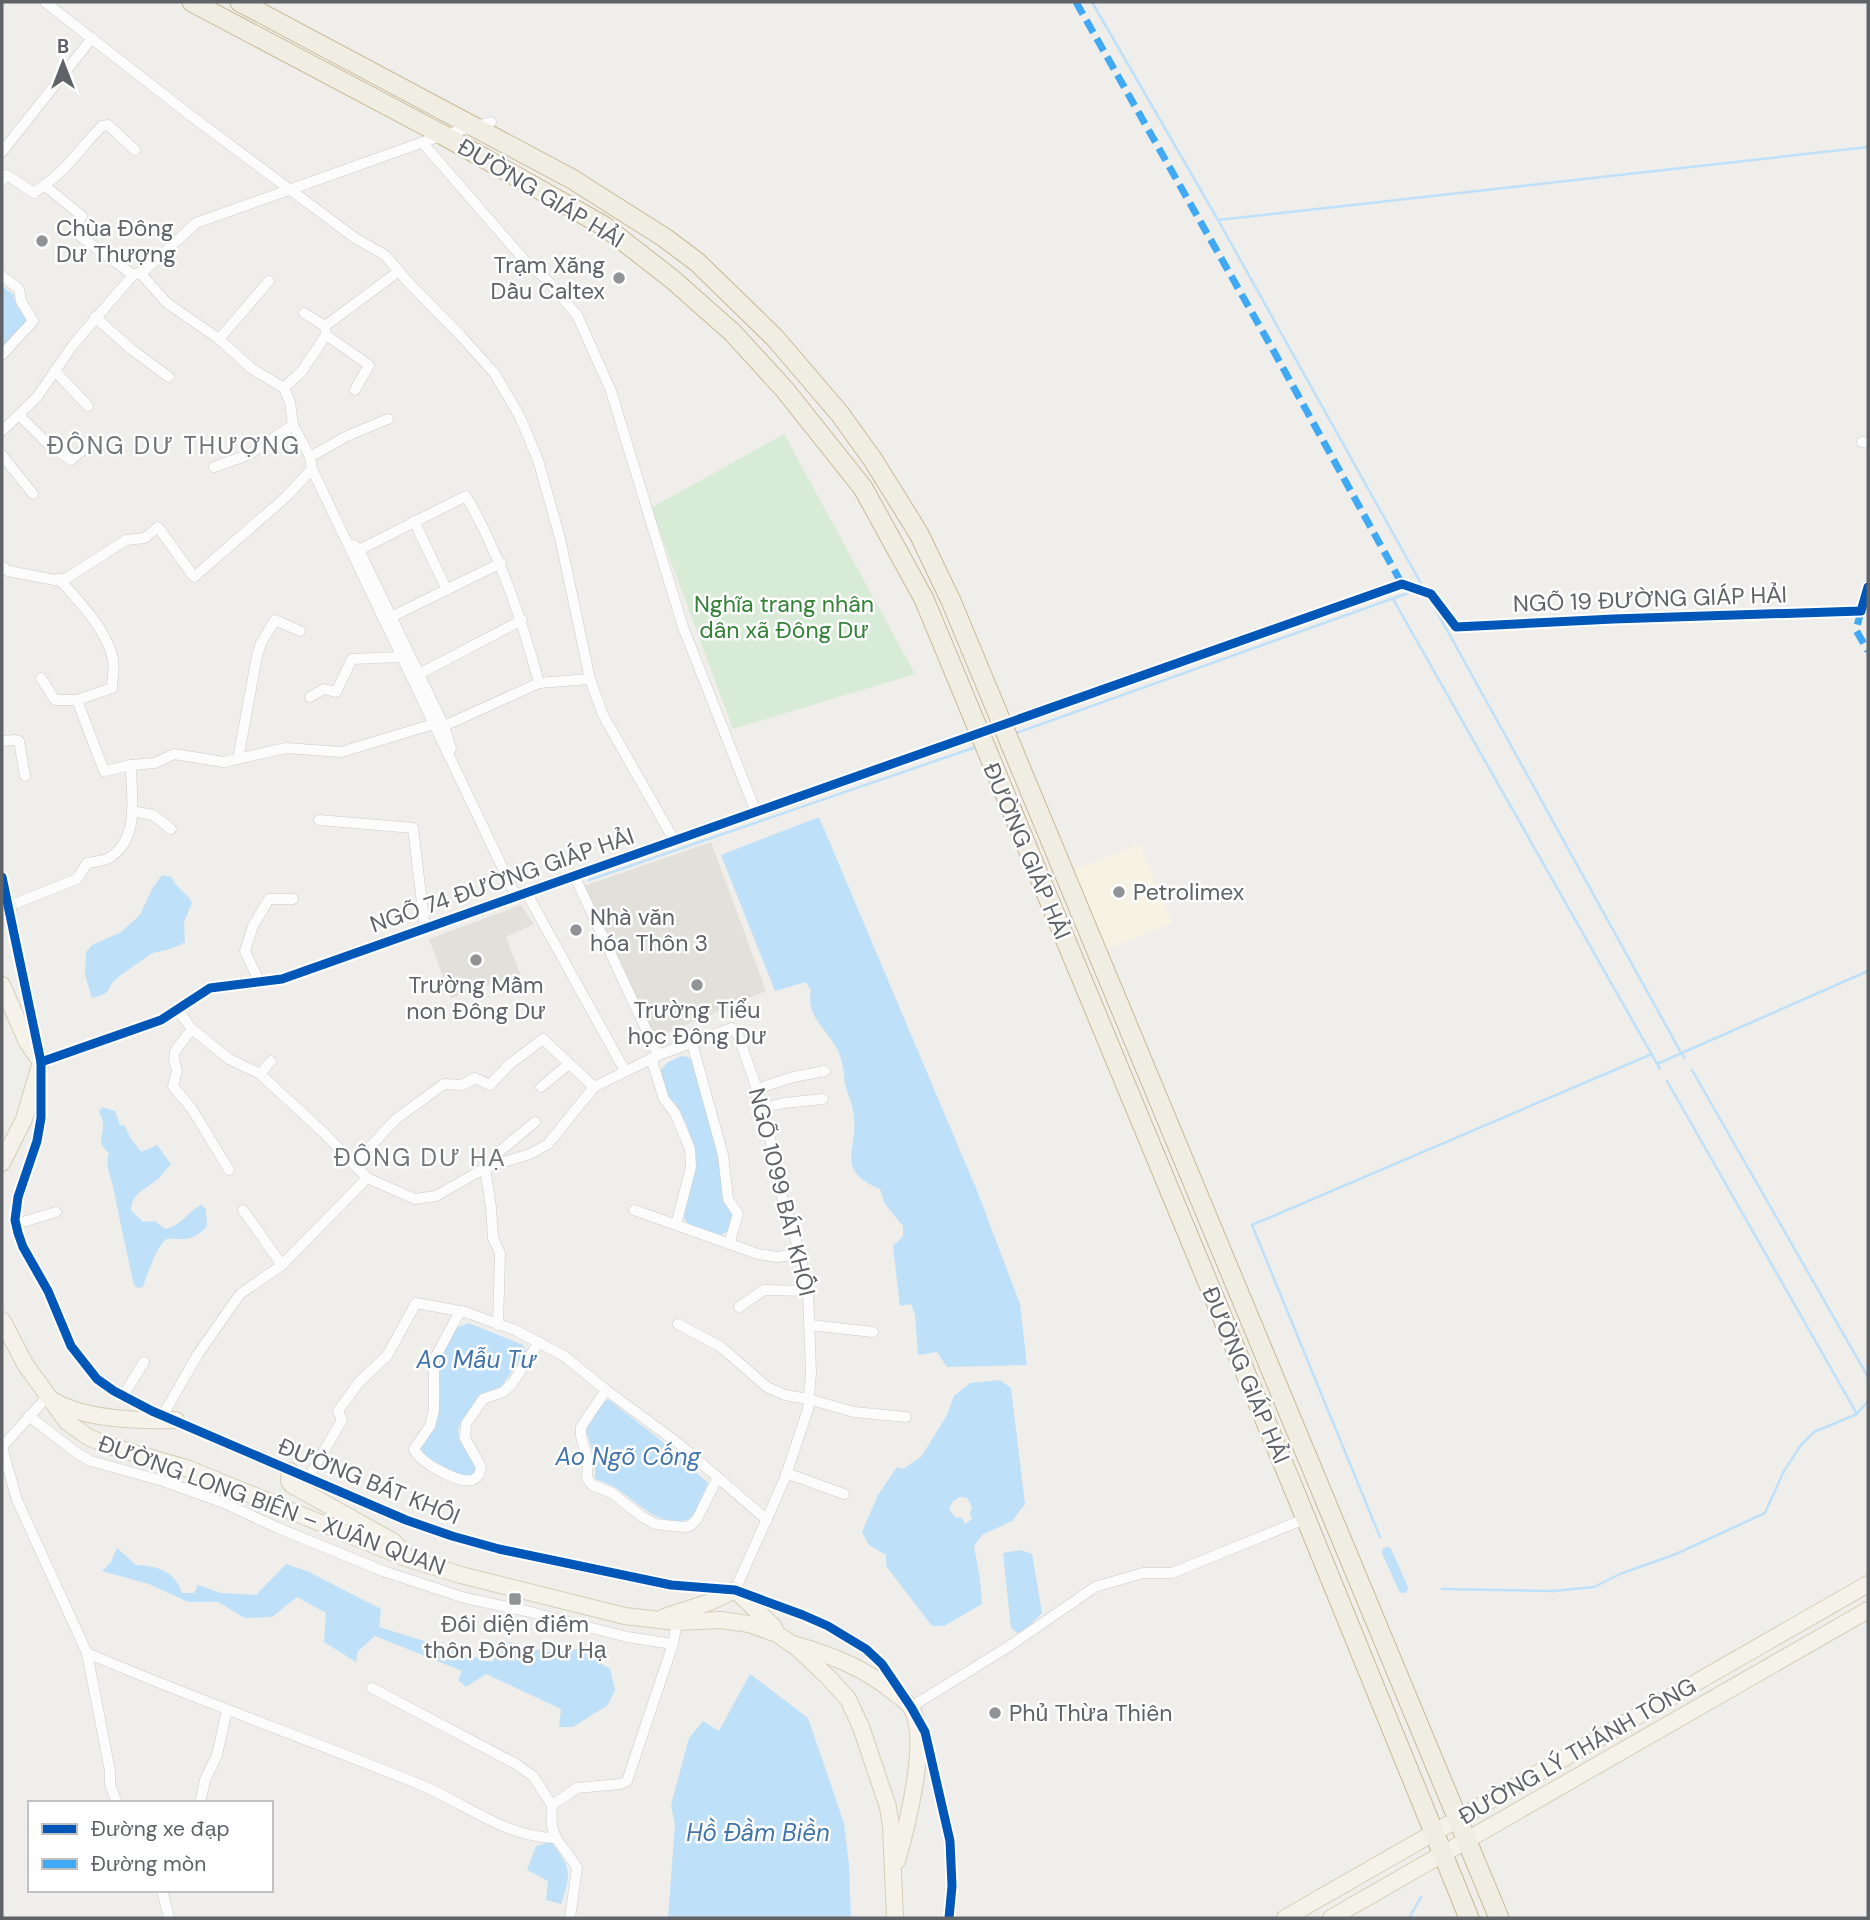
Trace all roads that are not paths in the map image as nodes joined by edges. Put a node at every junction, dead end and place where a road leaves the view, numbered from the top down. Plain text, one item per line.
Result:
1 (45, 2) edge
2 (192, 2) edge
3 (240, 2) edge
4 (92, 38) junction
5 (483, 125) junction
6 (443, 135) junction
7 (422, 142) junction
8 (135, 150) dead end
9 (2, 152) edge
10 (4, 176) edge
11 (44, 185) junction
12 (292, 189) junction
13 (399, 271) junction
14 (137, 274) junction
15 (2, 276) edge
16 (269, 281) dead end
17 (304, 313) dead end
18 (95, 317) junction
19 (325, 330) junction
20 (219, 339) junction
21 (2, 355) edge
22 (55, 371) junction
23 (169, 377) dead end
24 (284, 388) junction
25 (355, 390) dead end
26 (88, 406) dead end
27 (20, 416) junction
28 (388, 419) dead end
29 (293, 425) junction
30 (2, 431) edge
31 (93, 441) dead end
32 (2, 455) edge
33 (310, 457) junction
34 (214, 467) dead end
35 (312, 469) junction
36 (33, 494) dead end
37 (414, 521) junction
38 (343, 535) junction
39 (359, 550) junction
40 (501, 563) junction
41 (2, 566) edge
42 (60, 579) junction
43 (1868, 587) edge
44 (447, 590) junction
45 (391, 617) junction
46 (522, 620) junction
47 (300, 631) dead end
48 (401, 657) junction
49 (419, 674) junction
50 (41, 678) dead end
51 (590, 679) junction
52 (539, 683) junction
53 (310, 697) dead end
54 (77, 700) junction
55 (439, 725) junction
56 (1003, 726) junction
57 (979, 734) junction
58 (2, 741) edge
59 (238, 759) junction
60 (131, 765) junction
61 (24, 776) dead end
62 (132, 811) junction
63 (755, 812) junction
64 (319, 820) dead end
65 (171, 829) dead end
66 (674, 840) junction
67 (573, 875) junction
68 (2, 877) edge
69 (521, 894) junction
70 (293, 899) dead end
71 (5, 905) edge
72 (425, 928) junction
73 (260, 981) junction
74 (2, 985) edge
75 (177, 1009) junction
76 (192, 1029) junction
77 (692, 1043) junction
78 (656, 1056) junction
79 (271, 1061) dead end
80 (41, 1062) junction
81 (569, 1064) junction
82 (625, 1071) junction
83 (825, 1071) dead end
84 (260, 1074) junction
85 (541, 1087) dead end
86 (594, 1087) junction
87 (757, 1089) junction
88 (823, 1099) dead end
89 (764, 1108) junction
90 (535, 1122) dead end
91 (2, 1163) edge
92 (496, 1163) junction
93 (354, 1164) junction
94 (485, 1168) junction
95 (229, 1170) dead end
96 (367, 1178) junction
97 (243, 1210) dead end
98 (634, 1210) dead end
99 (56, 1212) dead end
100 (16, 1224) junction
101 (676, 1225) junction
102 (729, 1244) junction
103 (800, 1254) junction
104 (282, 1265) junction
105 (808, 1291) junction
106 (739, 1307) dead end
107 (460, 1311) junction
108 (2, 1320) edge
109 (678, 1324) dead end
110 (498, 1325) junction
111 (810, 1325) junction
112 (873, 1332) dead end
113 (539, 1342) junction
114 (144, 1362) dead end
115 (606, 1390) junction
116 (123, 1396) junction
117 (47, 1397) junction
118 (808, 1399) junction
119 (29, 1416) junction
120 (906, 1417) dead end
121 (169, 1418) junction
122 (2, 1447) edge
123 (290, 1471) junction
124 (786, 1474) junction
125 (718, 1477) junction
126 (308, 1478) junction
127 (1319, 1482) junction
128 (1295, 1492) junction
129 (844, 1494) dead end
130 (1305, 1518) junction
131 (767, 1520) junction
132 (406, 1558) junction
133 (1868, 1584) edge
134 (736, 1590) junction
135 (1868, 1611) edge
136 (655, 1620) junction
137 (677, 1622) junction
138 (777, 1634) junction
139 (673, 1644) junction
140 (791, 1644) junction
141 (87, 1653) junction
142 (372, 1688) dead end
143 (911, 1707) junction
144 (228, 1710) junction
145 (116, 1801) edge
146 (200, 1801) edge
147 (552, 1805) junction
148 (1458, 1819) junction
149 (1433, 1833) junction
150 (554, 1838) junction
151 (1467, 1841) junction
152 (1442, 1855) junction
153 (894, 1874) junction
154 (162, 1892) edge
155 (169, 1918) edge
156 (569, 1918) edge
157 (897, 1918) edge
158 (949, 1918) edge
159 (1285, 1918) edge
160 (1331, 1918) edge
161 (1469, 1918) edge
162 (1499, 1918) edge

1 - 4 street
2 - 6 highway, ĐƯỜNG GIÁP HẢI
3 - 5 highway, ĐƯỜNG GIÁP HẢI
4 - 9 street
4 - 12 street
5 - 6 street
5 - 56 highway, ĐƯỜNG GIÁP HẢI
6 - 7 street
6 - 57 highway, ĐƯỜNG GIÁP HẢI
7 - 12 street
7 - 63 street
8 - 11 street
10 - 11 street
11 - 14 street
12 - 13 street
12 - 14 street
13 - 19 street
13 - 51 street
14 - 18 street
14 - 20 street
15 - 21 street
16 - 20 street
17 - 19 street
18 - 22 street
18 - 23 street
19 - 24 street
19 - 25 street
20 - 24 street
22 - 26 street
22 - 27 street
24 - 29 street
27 - 30 street
27 - 31 street
28 - 33 street
29 - 33 street
29 - 34 street
32 - 36 street
33 - 35 street
35 - 38 street
35 - 42 street
37 - 39 street
37 - 40 street
37 - 44 street
38 - 39 street
38 - 48 street
39 - 45 street
40 - 44 street
40 - 46 street
41 - 42 street
42 - 54 street
43 - 56 street, NGÕ 19 ĐƯỜNG GIÁP HẢI
44 - 45 street
45 - 49 street
46 - 49 street
46 - 52 street
47 - 59 street
48 - 53 street
48 - 55 street
49 - 55 street
50 - 54 street
51 - 52 street
51 - 66 street
52 - 55 street
54 - 60 street
55 - 59 street
55 - 69 street
56 - 57 street
56 - 127 highway, ĐƯỜNG GIÁP HẢI
57 - 63 street, NGÕ 74 ĐƯỜNG GIÁP HẢI
57 - 128 highway, ĐƯỜNG GIÁP HẢI
58 - 61 street
59 - 60 street
60 - 62 street
62 - 65 street
62 - 71 street
63 - 66 street, NGÕ 74 ĐƯỜNG GIÁP HẢI
64 - 72 street
66 - 67 street, NGÕ 74 ĐƯỜNG GIÁP HẢI
67 - 69 street, NGÕ 74 ĐƯỜNG GIÁP HẢI
67 - 78 street
68 - 71 street, ĐƯỜNG BÁT KHỐI
69 - 72 street, NGÕ 74 ĐƯỜNG GIÁP HẢI
69 - 82 street
70 - 73 street
71 - 80 street, ĐƯỜNG BÁT KHỐI
72 - 73 street, NGÕ 74 ĐƯỜNG GIÁP HẢI
73 - 75 street, NGÕ 74 ĐƯỜNG GIÁP HẢI
74 - 80 main road
75 - 76 street
75 - 80 street, NGÕ 74 ĐƯỜNG GIÁP HẢI
76 - 84 street
76 - 95 street
77 - 78 street, NGÕ 1099 BÁT KHỐI
77 - 87 street, NGÕ 1099 BÁT KHỐI
77 - 102 street
78 - 82 street, NGÕ 1099 BÁT KHỐI
78 - 101 street
79 - 84 street
80 - 91 main road
80 - 100 street, ĐƯỜNG BÁT KHỐI
81 - 85 street
81 - 86 street
81 - 93 street
82 - 86 street, NGÕ 1099 BÁT KHỐI
83 - 87 street
84 - 93 street
86 - 92 street
87 - 89 street, NGÕ 1099 BÁT KHỐI
88 - 89 street
89 - 103 street, NGÕ 1099 BÁT KHỐI
90 - 92 street
92 - 94 street
93 - 96 street
94 - 96 street
94 - 110 street
96 - 104 street
97 - 104 street
98 - 101 street
99 - 100 street
100 - 116 street, ĐƯỜNG BÁT KHỐI
101 - 102 street
102 - 103 street
103 - 105 street, NGÕ 1099 BÁT KHỐI
104 - 121 street
105 - 106 street
105 - 111 street, NGÕ 1099 BÁT KHỐI
107 - 110 street
107 - 113 street
107 - 126 street
108 - 117 main road, ĐƯỜNG LONG BIÊN – XUÂN QUAN
109 - 118 street
110 - 113 street
111 - 112 street
111 - 118 street, NGÕ 1099 BÁT KHỐI
113 - 115 street
114 - 116 street
115 - 125 street
115 - 125 street
116 - 121 street, ĐƯỜNG BÁT KHỐI
117 - 119 street
117 - 121 main road
117 - 132 main road, ĐƯỜNG LONG BIÊN – XUÂN QUAN
118 - 120 street
118 - 124 street, NGÕ 1099 BÁT KHỐI
119 - 122 street
119 - 139 street
121 - 123 street, ĐƯỜNG BÁT KHỐI
122 - 141 street
123 - 126 street, ĐƯỜNG BÁT KHỐI
123 - 132 main road
124 - 129 street
124 - 131 street, NGÕ 1099 BÁT KHỐI
125 - 131 street
126 - 134 street, ĐƯỜNG BÁT KHỐI
127 - 128 highway
127 - 148 highway, ĐƯỜNG GIÁP HẢI
128 - 130 highway, ĐƯỜNG GIÁP HẢI
130 - 143 street
130 - 149 highway, ĐƯỜNG GIÁP HẢI
131 - 134 street, NGÕ 1099 BÁT KHỐI
132 - 136 main road, ĐƯỜNG LONG BIÊN – XUÂN QUAN
133 - 148 main road, ĐƯỜNG LÝ THÁNH TÔNG
134 - 136 main road
134 - 138 main road
134 - 143 street, ĐƯỜNG BÁT KHỐI
135 - 151 main road, ĐƯỜNG LÝ THÁNH TÔNG
136 - 137 main road, ĐƯỜNG LONG BIÊN – XUÂN QUAN
137 - 138 main road, ĐƯỜNG LONG BIÊN – XUÂN QUAN
137 - 139 street
138 - 140 main road, ĐƯỜNG LONG BIÊN – XUÂN QUAN
139 - 147 street
140 - 143 main road
140 - 153 main road, ĐƯỜNG LONG BIÊN – XUÂN QUAN
141 - 144 street
141 - 145 street
142 - 147 street
143 - 153 main road
143 - 158 street, ĐƯỜNG BÁT KHỐI
144 - 146 street
144 - 150 street
147 - 150 street
148 - 149 main road, ĐƯỜNG LÝ THÁNH TÔNG
148 - 151 highway, ĐƯỜNG GIÁP HẢI
149 - 152 highway, ĐƯỜNG GIÁP HẢI
149 - 159 main road, ĐƯỜNG LÝ THÁNH TÔNG
150 - 156 street
151 - 152 main road, ĐƯỜNG LÝ THÁNH TÔNG
151 - 162 highway, ĐƯỜNG GIÁP HẢI
152 - 160 main road, ĐƯỜNG LÝ THÁNH TÔNG
152 - 161 highway, ĐƯỜNG GIÁP HẢI
153 - 157 main road, ĐƯỜNG LONG BIÊN – XUÂN QUAN
154 - 155 street

